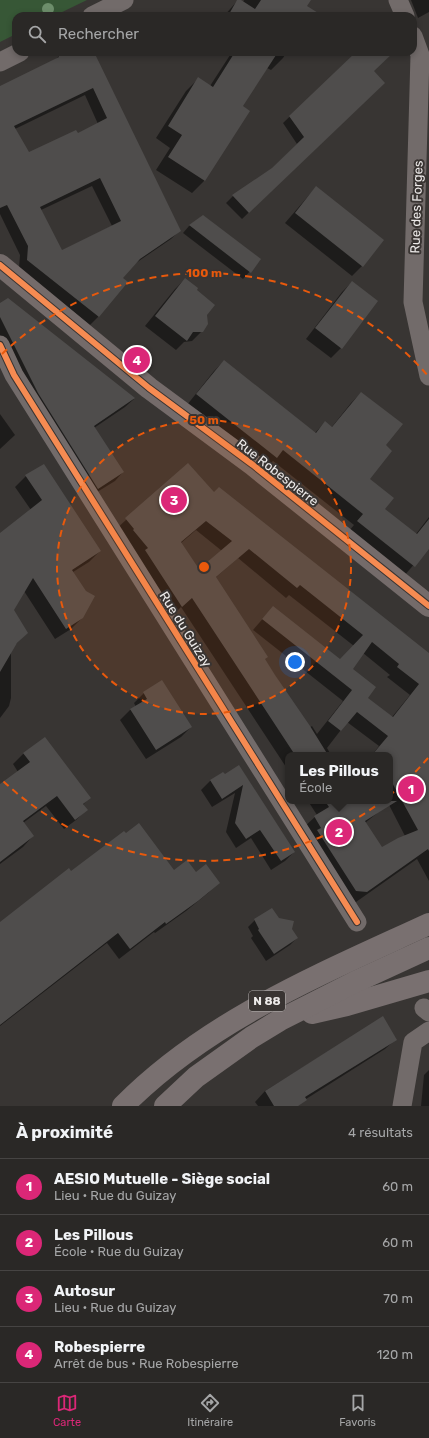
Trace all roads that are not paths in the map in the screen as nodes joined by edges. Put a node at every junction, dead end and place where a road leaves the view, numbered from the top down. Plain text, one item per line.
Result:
1 (124, 0) edge
2 (398, 0) edge
3 (100, 12) edge
4 (403, 12) edge
5 (417, 43) edge
6 (12, 56) edge
7 (425, 58) edge
8 (0, 62) edge
9 (0, 265) edge
10 (0, 345) edge
11 (429, 376) edge
12 (7, 380) edge
13 (429, 606) edge
14 (357, 922) dead end
15 (429, 924) edge
16 (429, 948) edge
17 (429, 981) edge
18 (280, 1020) junction
19 (429, 1031) edge
20 (123, 1106) edge
21 (165, 1106) edge
22 (402, 1106) edge

1 - 3 street
2 - 4 street
5 - 7 street, Rue des Forges
6 - 8 street
7 - 11 street, Rue des Forges
9 - 13 main road, Rue Robespierre
10 - 12 street, Rue du Guizay
12 - 14 street, Rue du Guizay
15 - 20 highway, N 88
16 - 18 highway, N 88
17 - 18 highway
18 - 21 highway, N 88
19 - 22 street

